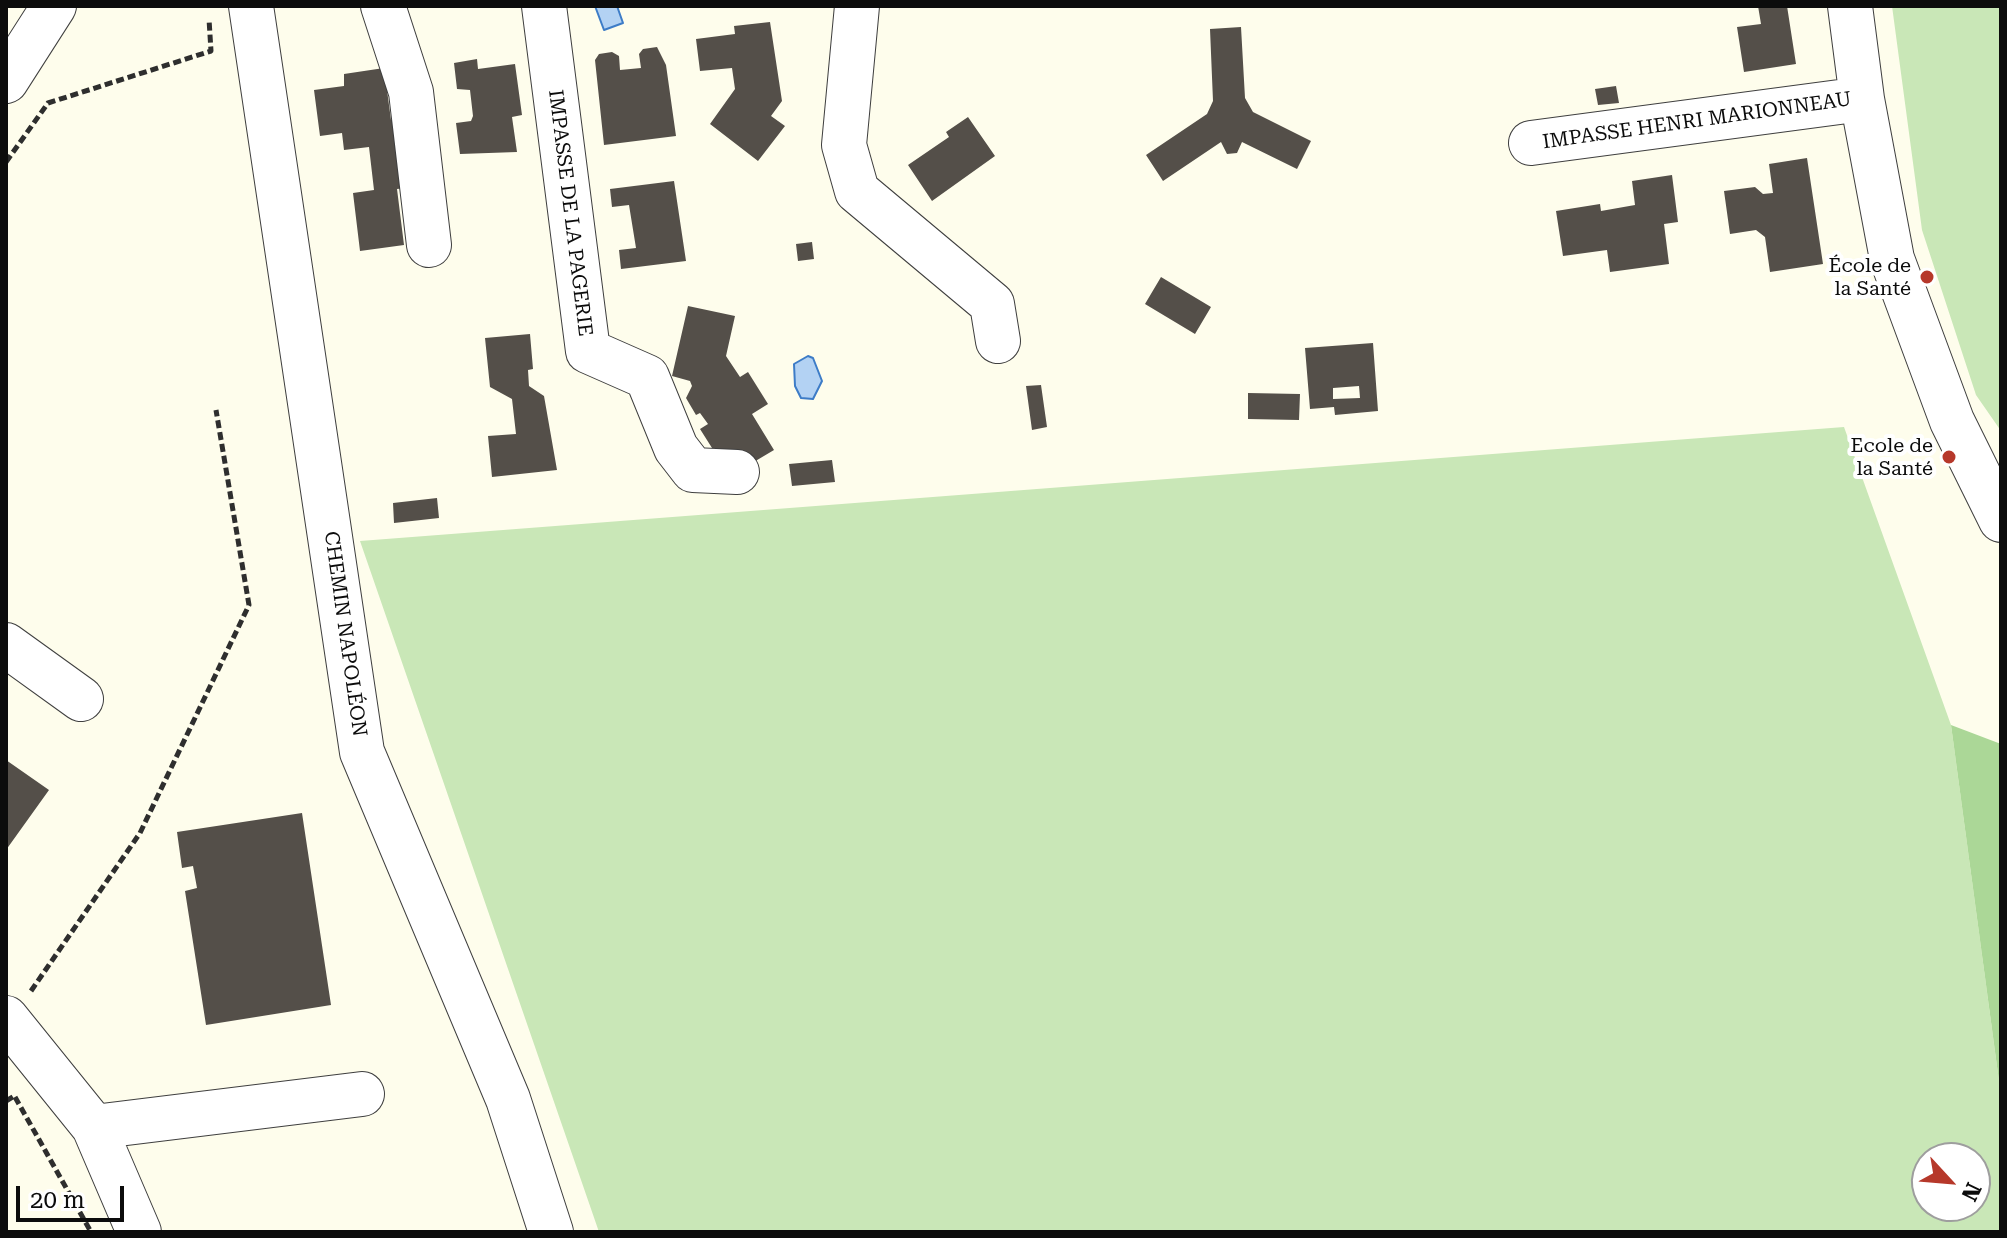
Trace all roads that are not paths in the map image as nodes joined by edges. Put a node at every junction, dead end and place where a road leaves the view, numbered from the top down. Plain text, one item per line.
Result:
1 (54, 6) edge
2 (251, 6) edge
3 (383, 6) edge
4 (544, 6) edge
5 (857, 6) edge
6 (1850, 6) edge
7 (6, 81) edge
8 (1862, 99) junction
9 (1531, 143) dead end
10 (429, 245) dead end
11 (998, 341) dead end
12 (737, 472) dead end
13 (2001, 518) edge
14 (6, 645) edge
15 (81, 699) dead end
16 (8, 1020) edge
17 (362, 1094) dead end
18 (94, 1127) junction
19 (139, 1232) edge
20 (551, 1232) edge

1 - 7 street
2 - 20 street, CHEMIN NAPOLÉON
3 - 10 street
4 - 12 street, IMPASSE DE LA PAGERIE
5 - 11 street
6 - 8 street
8 - 9 street, IMPASSE HENRI MARIONNEAU
8 - 13 street
14 - 15 street
16 - 18 street
17 - 18 street
18 - 19 street

